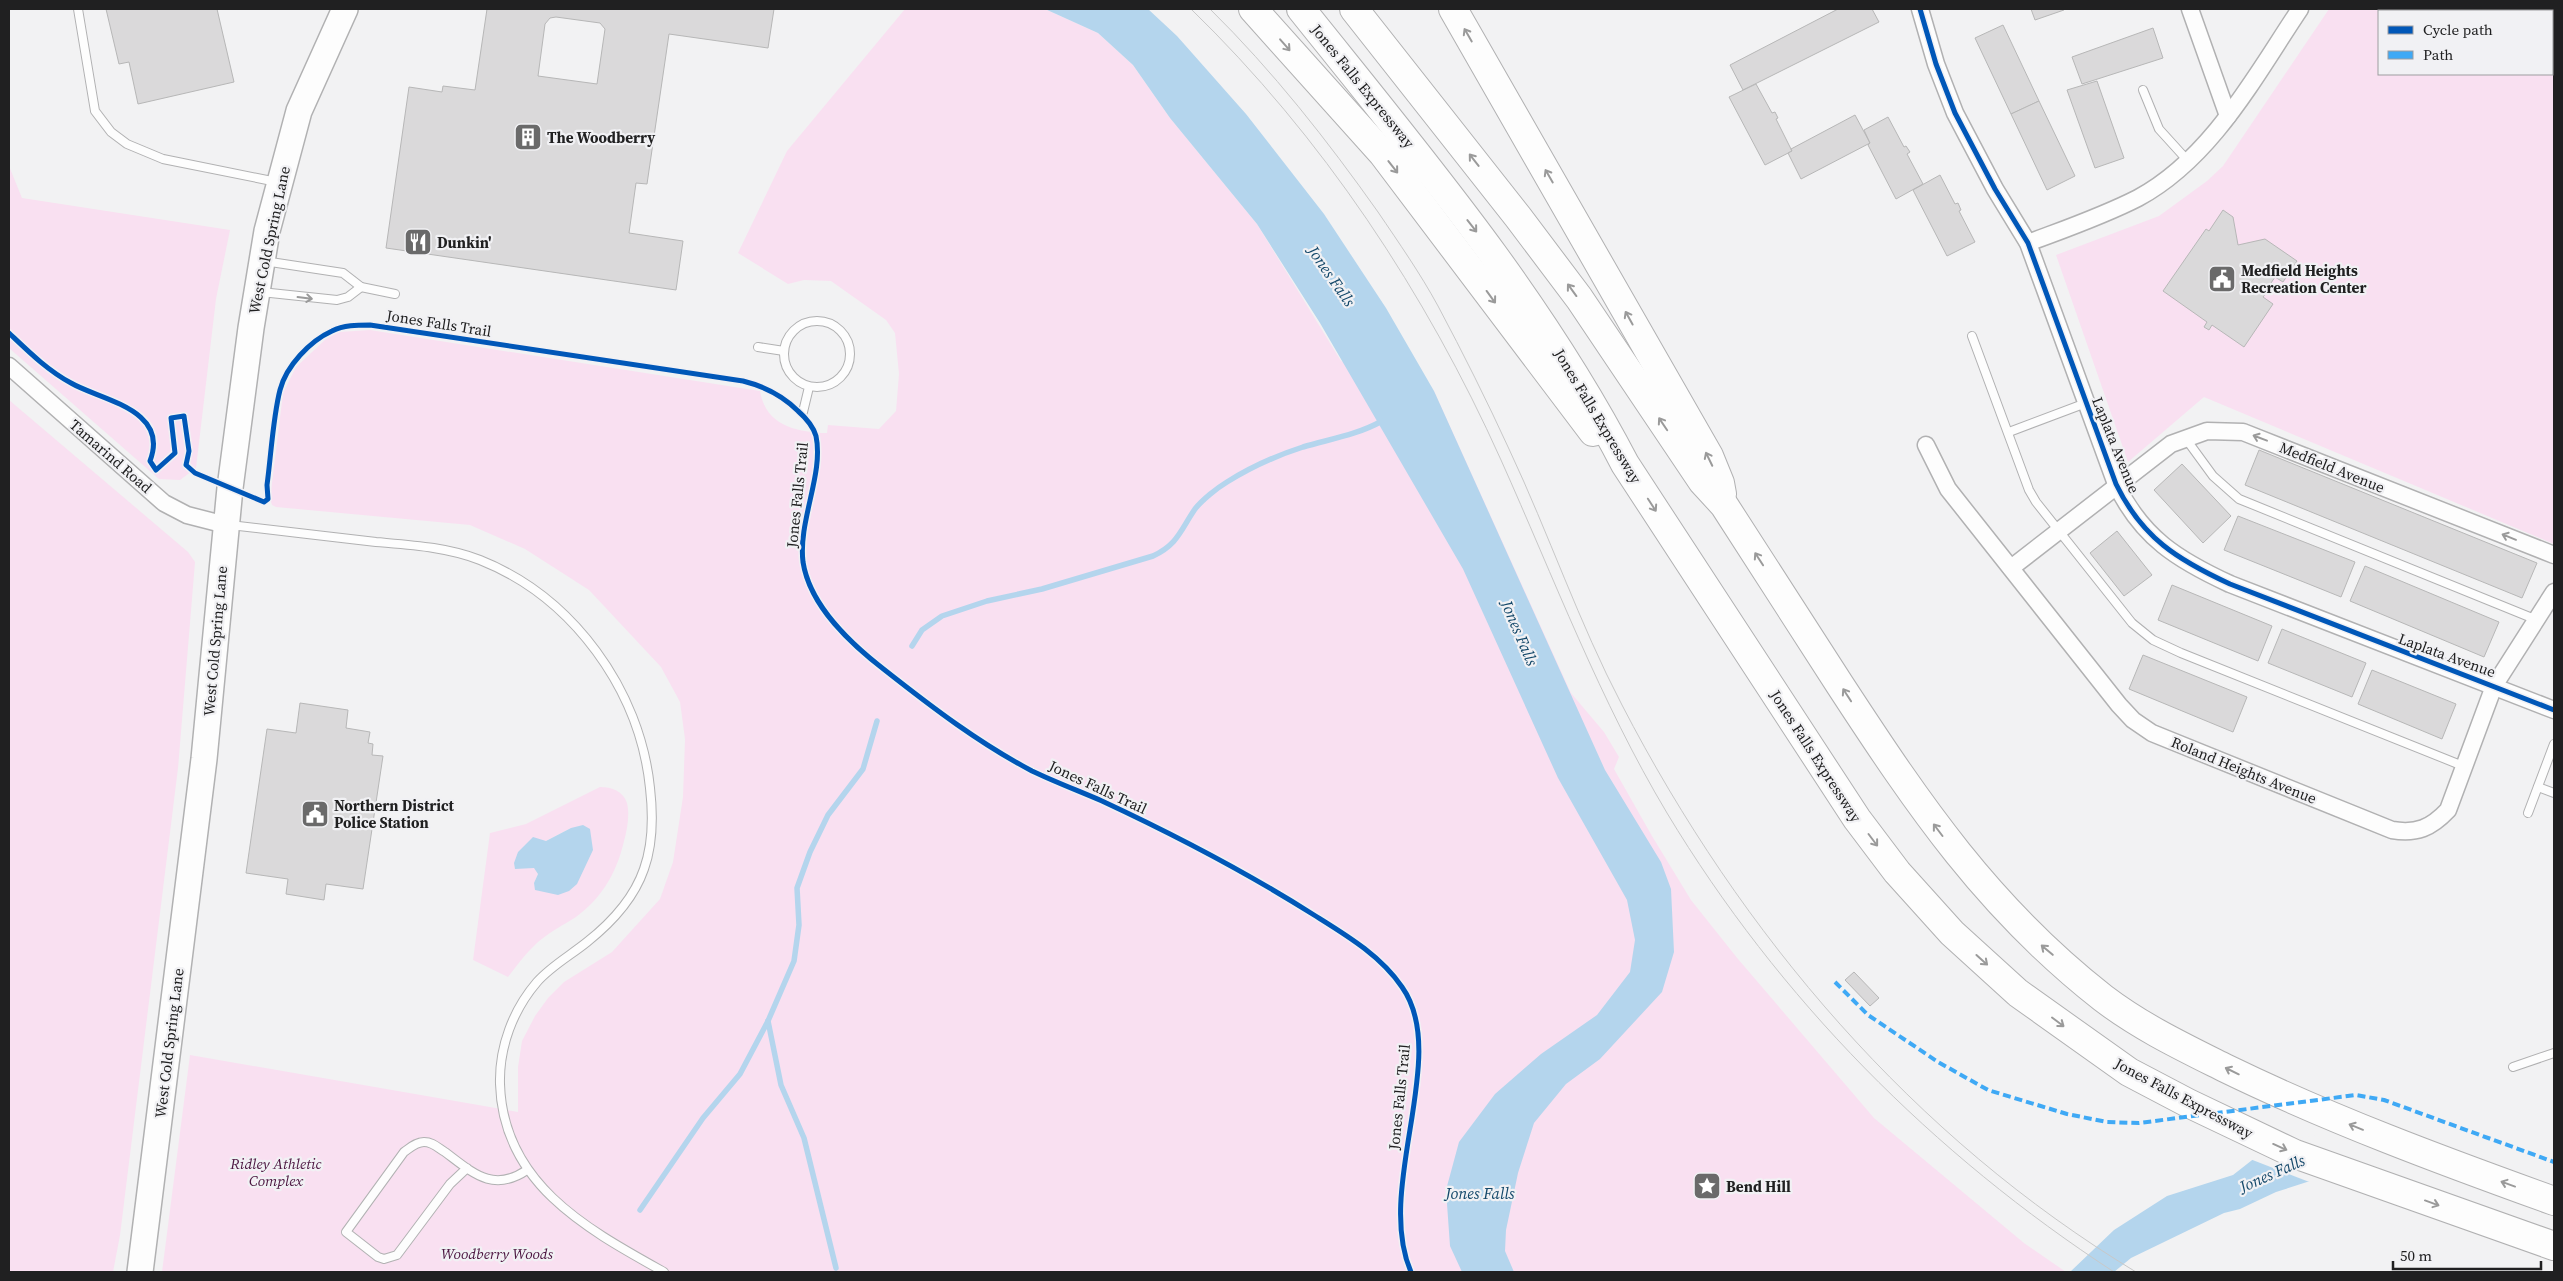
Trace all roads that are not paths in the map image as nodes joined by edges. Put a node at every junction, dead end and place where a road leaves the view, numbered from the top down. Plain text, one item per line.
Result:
1 (78, 9) edge
2 (1253, 9) edge
3 (1301, 9) edge
4 (1354, 9) edge
5 (1360, 9) edge
6 (1453, 9) edge
7 (1920, 9) edge
8 (2190, 9) edge
9 (2300, 9) edge
10 (342, 12) edge
11 (1388, 51) junction
12 (2143, 90) dead end
13 (2228, 116) junction
14 (2188, 160) junction
15 (279, 182) junction
16 (2028, 242) junction
17 (262, 261) junction
18 (361, 287) junction
19 (257, 292) junction
20 (395, 294) dead end
21 (1972, 336) dead end
22 (758, 347) dead end
23 (784, 351) junction
24 (9, 366) edge
25 (809, 386) junction
26 (2086, 403) junction
27 (803, 412) dead end
28 (2009, 432) junction
29 (2186, 438) junction
30 (1926, 445) dead end
31 (1625, 464) junction
32 (2116, 484) junction
33 (1724, 505) junction
34 (226, 525) junction
35 (2058, 531) junction
36 (2554, 555) edge
37 (2011, 568) junction
38 (2554, 592) edge
39 (2538, 620) junction
40 (2494, 686) junction
41 (2554, 710) edge
42 (2554, 744) edge
43 (2463, 766) junction
44 (2538, 787) junction
45 (2554, 793) edge
46 (2528, 813) dead end
47 (2554, 1053) edge
48 (2513, 1067) dead end
49 (467, 1168) junction
50 (527, 1170) junction
51 (2554, 1201) edge
52 (2554, 1246) edge
53 (140, 1272) edge
54 (664, 1272) edge

1 - 15 lane
2 -> 31 highway
3 -> 31 highway, Jones Falls Expressway
4 - 11 highway
5 - 11 highway
33 -> 6 highway
7 - 16 street, Laplata Avenue
8 - 13 street
9 - 13 street
10 - 15 main road, West Cold Spring Lane
33 -> 11 highway
12 - 14 lane
13 - 14 street
14 - 16 street
15 - 17 main road, West Cold Spring Lane
16 - 26 street, Laplata Avenue
17 - 18 lane
17 - 19 main road, West Cold Spring Lane
19 -> 18 lane
18 - 20 lane
19 - 34 main road, West Cold Spring Lane
21 - 28 lane
22 - 23 lane
23 - 25 lane
23 - 25 lane
24 - 34 street, Tamarind Road
25 - 27 lane
26 - 28 lane
26 - 32 street, Laplata Avenue
28 - 35 lane
29 - 32 street, Medfield Avenue
36 -> 29 street, Medfield Avenue
29 - 39 lane
30 - 37 street, Roland Heights Avenue
31 -> 52 highway, Jones Falls Expressway
32 - 35 street, Medfield Avenue
32 - 40 street, Laplata Avenue
51 -> 33 highway
34 - 50 lane
34 - 53 main road, West Cold Spring Lane
35 - 37 street, Medfield Avenue
35 - 43 lane
37 - 43 street, Roland Heights Avenue
38 - 39 street, Roland Heights Avenue
39 - 40 street, Roland Heights Avenue
40 - 41 street, Laplata Avenue
40 - 43 street, Roland Heights Avenue
42 - 44 lane
44 - 45 lane
44 - 46 lane
47 - 48 lane
49 - 49 lane
49 - 50 lane
50 - 54 lane

